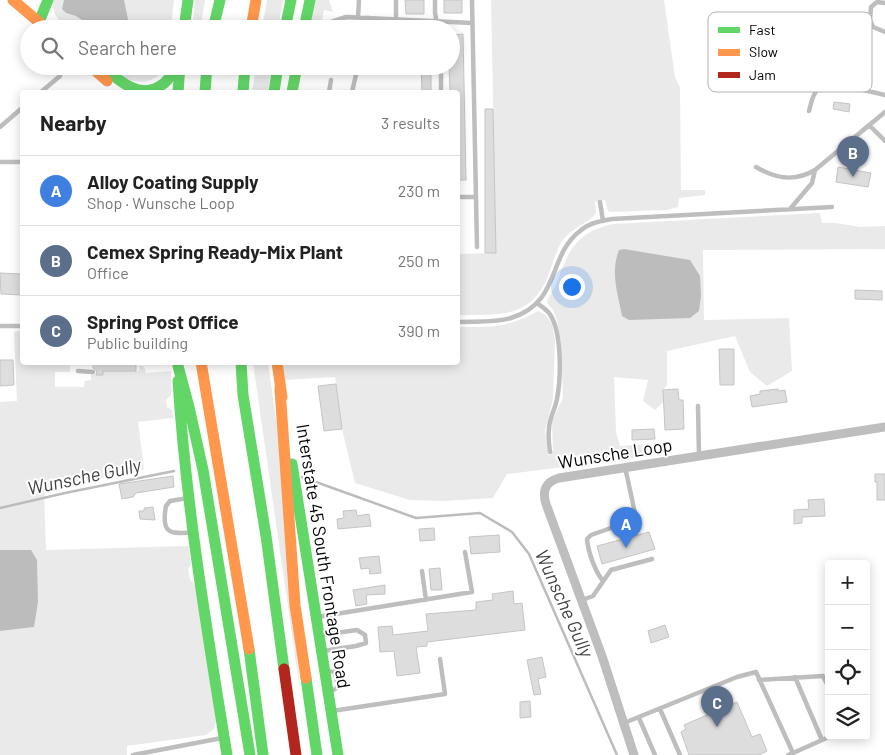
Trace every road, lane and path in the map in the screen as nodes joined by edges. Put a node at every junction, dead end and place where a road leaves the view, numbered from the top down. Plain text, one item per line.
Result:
1 (13, 0) edge
2 (26, 0) edge
3 (48, 0) edge
4 (188, 0) edge
5 (220, 0) edge
6 (256, 0) edge
7 (291, 0) edge
8 (310, 0) edge
9 (358, 0) edge
10 (396, 0) edge
11 (435, 0) edge
12 (472, 0) edge
13 (885, 3) edge
14 (871, 12) edge
15 (358, 18) junction
16 (368, 18) joint
17 (40, 20) edge
18 (41, 20) edge
19 (43, 20) edge
20 (185, 20) edge
21 (216, 20) edge
22 (253, 20) edge
23 (287, 20) edge
24 (306, 20) edge
25 (337, 20) edge
26 (396, 20) joint
27 (437, 20) edge
28 (460, 22) edge
29 (472, 23) junction
30 (872, 25) edge
31 (885, 32) edge
32 (100, 75) edge
33 (113, 75) edge
34 (170, 75) edge
35 (178, 75) edge
36 (206, 75) edge
37 (244, 75) edge
38 (277, 75) edge
39 (295, 75) edge
40 (356, 75) edge
41 (440, 75) edge
42 (60, 76) dead end
43 (332, 80) dead end
44 (43, 90) edge
45 (118, 90) edge
46 (138, 90) edge
47 (150, 90) edge
48 (178, 90) edge
49 (205, 90) edge
50 (243, 90) edge
51 (274, 90) edge
52 (292, 90) edge
53 (330, 90) edge
54 (352, 90) edge
55 (441, 90) edge
56 (816, 92) edge
57 (869, 92) edge
58 (885, 95) edge
59 (20, 110) edge
60 (809, 111) dead end
61 (885, 112) edge
62 (869, 125) junction
63 (0, 127) edge
64 (885, 141) edge
65 (0, 162) edge
66 (20, 162) edge
67 (756, 167) dead end
68 (815, 170) junction
69 (460, 197) edge
70 (476, 197) junction
71 (600, 202) dead end
72 (832, 207) dead end
73 (790, 209) junction
74 (603, 221) junction
75 (477, 247) dead end
76 (537, 303) junction
77 (460, 322) edge
78 (0, 326) edge
79 (20, 326) edge
80 (178, 365) edge
81 (178, 365) edge
82 (202, 365) edge
83 (241, 365) edge
84 (277, 365) edge
85 (78, 371) dead end
86 (92, 372) dead end
87 (280, 388) junction
88 (698, 406) dead end
89 (885, 427) edge
90 (550, 452) dead end
91 (700, 456) junction
92 (625, 468) junction
93 (189, 498) junction
94 (194, 532) junction
95 (465, 552) dead end
96 (652, 559) dead end
97 (422, 571) dead end
98 (603, 581) junction
99 (426, 600) junction
100 (580, 600) junction
101 (316, 617) junction
102 (319, 636) junction
103 (322, 651) junction
104 (440, 659) dead end
105 (795, 678) junction
106 (759, 680) junction
107 (825, 680) edge
108 (660, 709) junction
109 (331, 712) junction
110 (639, 718) junction
111 (624, 723) junction
112 (225, 737) junction
113 (825, 739) edge
114 (822, 740) junction
115 (790, 754) edge
116 (133, 755) edge
117 (227, 755) edge
118 (250, 755) edge
119 (263, 755) edge
120 (296, 755) edge
121 (317, 755) edge
122 (338, 755) edge
123 (634, 755) edge
124 (655, 755) edge
125 (680, 755) edge

1 - 17 main road
2 - 18 main road
3 - 19 main road
4 - 20 main road
5 - 21 main road
6 - 22 main road
7 - 23 main road
8 - 24 main road
9 - 15 lane
10 - 26 lane
11 - 27 lane
12 - 29 lane
13 - 14 lane
15 - 16 lane
15 - 25 lane
16 - 26 lane
28 - 29 lane
29 - 70 lane
30 - 31 lane
32 - 45 main road
33 - 46 main road
34 - 47 main road
35 - 48 main road
36 - 49 main road
37 - 50 main road
38 - 51 main road
39 - 52 main road
40 - 54 lane
41 - 55 lane
42 - 44 lane
43 - 53 lane
56 - 60 lane
57 - 58 lane
59 - 63 lane
61 - 62 lane
62 - 64 lane
62 - 68 lane
65 - 66 lane
67 - 68 lane
68 - 73 lane
69 - 70 lane
70 - 75 lane
71 - 74 lane
72 - 73 lane
73 - 74 lane
74 - 76 lane
76 - 77 lane
76 - 90 lane
78 - 79 lane
80 - 93 main road
81 - 118 main road
82 - 119 main road
83 - 120 main road
84 - 87 main road, Interstate 45 South Frontage Road
85 - 86 lane
87 - 101 main road, Interstate 45 South Frontage Road
87 - 121 main road
88 - 91 lane
89 - 91 street, Wunsche Loop
91 - 92 street, Wunsche Loop
92 - 98 lane
92 - 100 street, Wunsche Loop
93 - 94 main road
93 - 94 lane
94 - 112 main road
95 - 99 lane
96 - 98 lane
97 - 99 lane
98 - 100 lane
99 - 101 lane
100 - 111 street, Wunsche Loop
101 - 102 main road, Interstate 45 South Frontage Road
102 - 103 main road, Interstate 45 South Frontage Road
102 - 103 lane
103 - 109 main road, Interstate 45 South Frontage Road
104 - 109 lane
105 - 106 lane
105 - 107 lane
105 - 114 lane
106 - 108 lane
106 - 115 lane
108 - 110 lane
108 - 125 lane
109 - 122 main road, Interstate 45 South Frontage Road
110 - 111 lane
110 - 124 lane
111 - 123 street, Wunsche Loop
112 - 116 lane
112 - 117 main road
113 - 114 lane
114 - 115 lane

